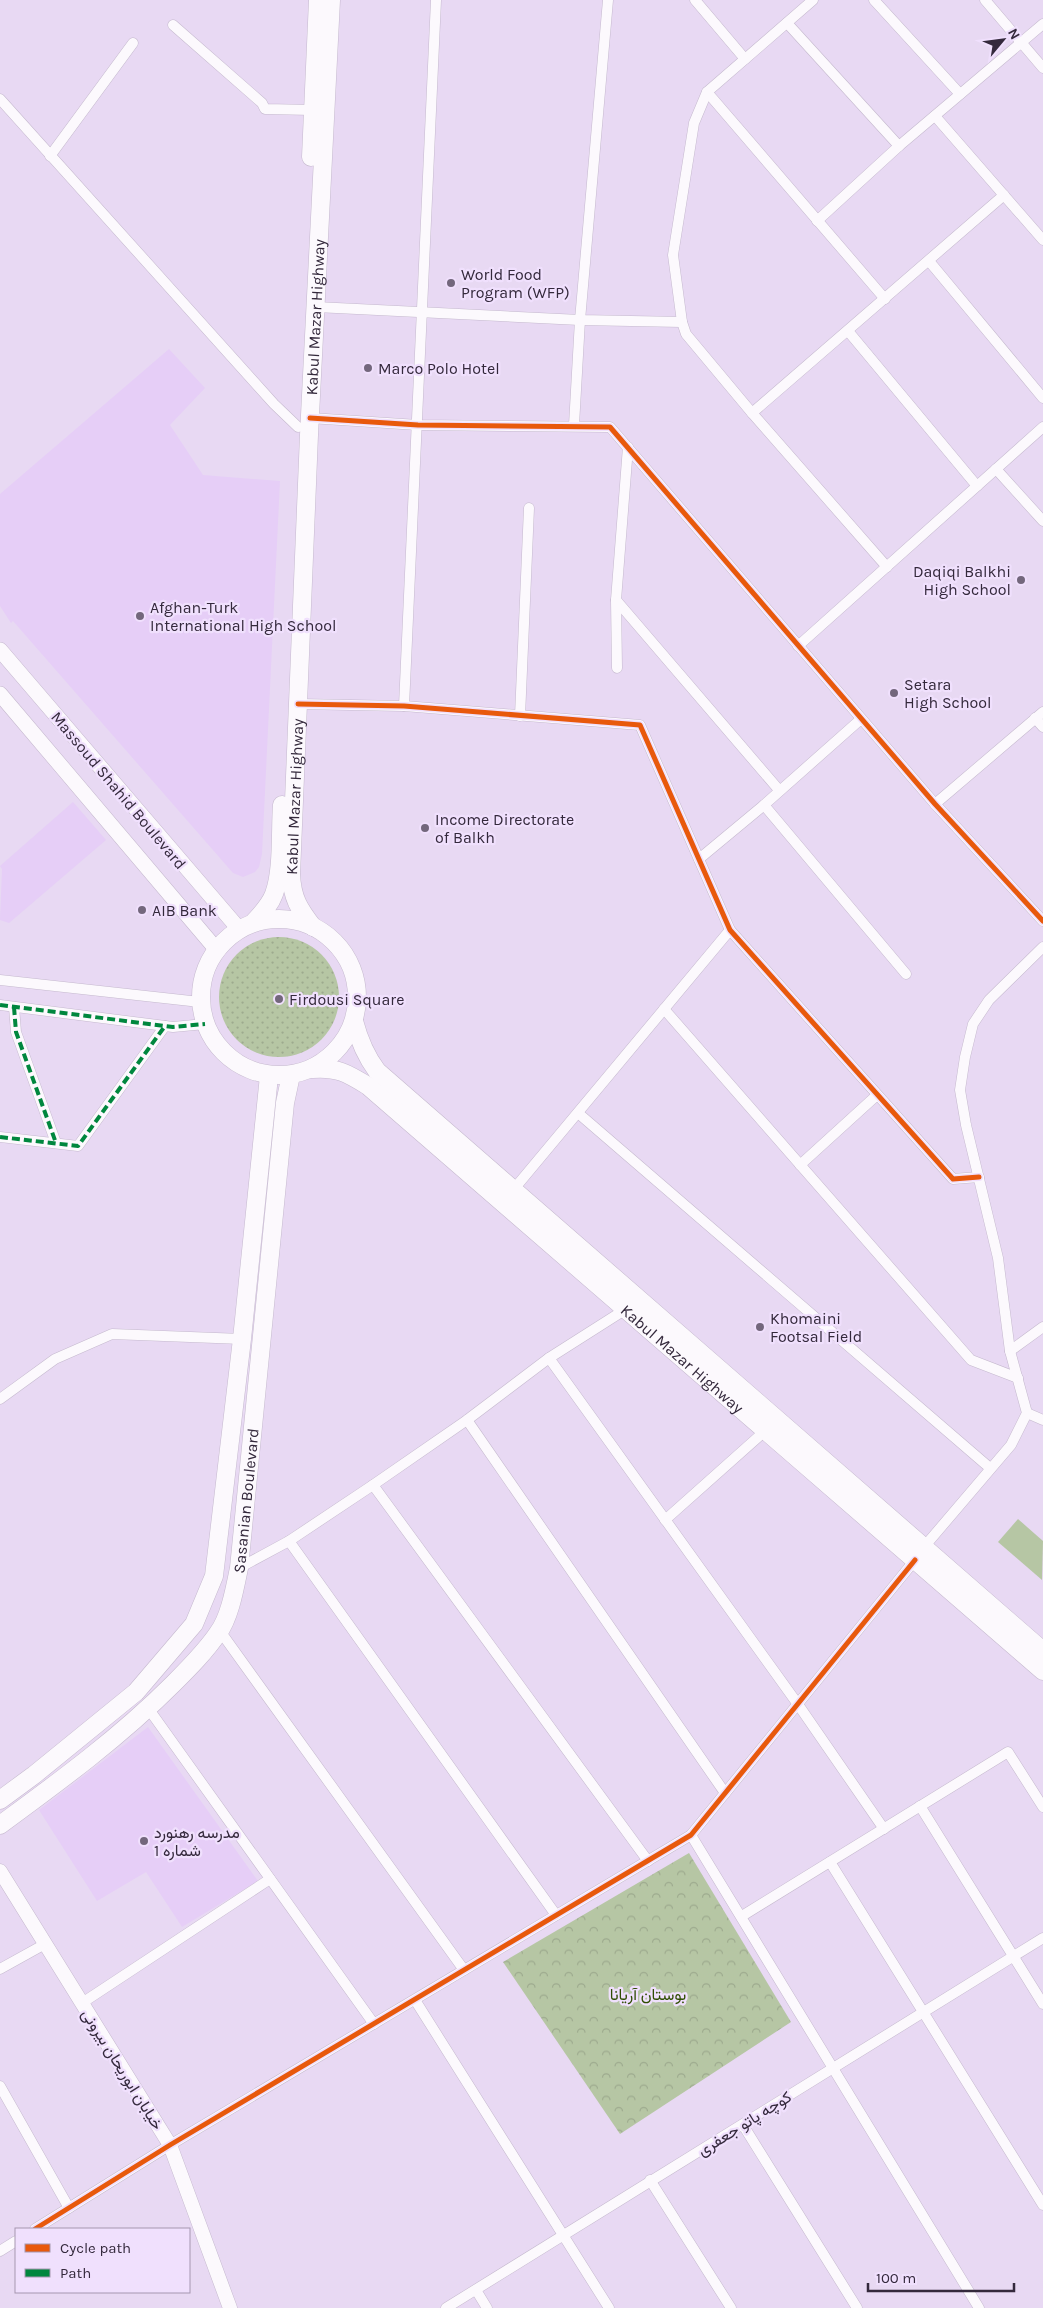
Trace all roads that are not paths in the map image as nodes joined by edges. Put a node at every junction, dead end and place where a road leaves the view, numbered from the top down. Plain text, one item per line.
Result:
1 (436, 0) edge
2 (608, 0) edge
3 (695, 0) edge
4 (813, 0) edge
5 (874, 0) edge
6 (985, 0) edge
7 (320, 1) edge
8 (787, 23) junction
9 (1043, 24) edge
10 (173, 25) dead end
11 (1021, 42) junction
12 (133, 43) dead end
13 (745, 58) junction
14 (1043, 68) edge
15 (708, 92) junction
16 (960, 94) junction
17 (0, 99) edge
18 (313, 110) junction
19 (936, 116) junction
20 (899, 146) junction
21 (50, 156) junction
22 (1004, 195) junction
23 (817, 221) junction
24 (1043, 240) edge
25 (930, 261) junction
26 (884, 299) junction
27 (316, 307) junction
28 (422, 312) junction
29 (580, 320) junction
30 (682, 322) junction
31 (848, 331) junction
32 (1043, 398) edge
33 (752, 413) junction
34 (304, 423) junction
35 (418, 425) junction
36 (574, 426) junction
37 (1043, 427) edge
38 (628, 447) junction
39 (996, 469) junction
40 (977, 486) junction
41 (529, 508) dead end
42 (1043, 521) edge
43 (887, 567) junction
44 (616, 600) junction
45 (798, 646) junction
46 (0, 650) edge
47 (617, 668) dead end
48 (0, 694) edge
49 (298, 704) junction
50 (404, 706) junction
51 (1039, 715) edge
52 (520, 716) junction
53 (861, 718) junction
54 (1043, 727) edge
55 (779, 790) junction
56 (288, 797) junction
57 (935, 804) junction
58 (764, 805) junction
59 (699, 859) junction
60 (1043, 921) edge
61 (246, 926) junction
62 (314, 927) junction
63 (730, 930) junction
64 (1043, 946) edge
65 (216, 949) junction
66 (906, 974) dead end
67 (0, 980) edge
68 (200, 1002) junction
69 (0, 1005) edge
70 (14, 1007) junction
71 (664, 1009) junction
72 (354, 1021) junction
73 (205, 1024) junction
74 (165, 1026) junction
75 (312, 1069) junction
76 (291, 1075) junction
77 (269, 1076) junction
78 (877, 1095) junction
79 (578, 1113) junction
80 (0, 1137) edge
81 (56, 1143) junction
82 (800, 1165) junction
83 (979, 1176) junction
84 (514, 1190) junction
85 (626, 1309) junction
86 (1043, 1327) edge
87 (242, 1339) junction
88 (1010, 1351) junction
89 (549, 1358) junction
90 (1018, 1378) junction
91 (0, 1399) edge
92 (1027, 1413) junction
93 (467, 1420) junction
94 (1043, 1420) edge
95 (766, 1430) junction
96 (990, 1468) junction
97 (373, 1485) junction
98 (665, 1520) junction
99 (288, 1541) junction
100 (920, 1554) junction
101 (239, 1568) junction
102 (220, 1631) junction
103 (1043, 1651) edge
104 (1043, 1671) edge
105 (797, 1703) junction
106 (148, 1708) junction
107 (725, 1793) junction
108 (0, 1800) edge
109 (920, 1806) junction
110 (1043, 1807) edge
111 (0, 1825) edge
112 (884, 1829) junction
113 (691, 1835) junction
114 (648, 1861) junction
115 (830, 1862) junction
116 (0, 1871) edge
117 (270, 1879) junction
118 (556, 1915) junction
119 (742, 1916) junction
120 (1043, 1938) edge
121 (45, 1944) junction
122 (1014, 1956) junction
123 (0, 1969) edge
124 (464, 1970) junction
125 (414, 2000) junction
126 (82, 2003) junction
127 (1043, 2004) edge
128 (924, 2012) junction
129 (374, 2024) junction
130 (834, 2067) junction
131 (0, 2086) edge
132 (742, 2125) junction
133 (170, 2145) junction
134 (650, 2180) junction
135 (1043, 2205) edge
136 (69, 2208) junction
137 (37, 2228) edge
138 (565, 2235) junction
139 (15, 2242) edge
140 (0, 2251) edge
141 (476, 2290) junction
142 (230, 2308) edge
143 (446, 2308) edge
144 (487, 2308) edge
145 (609, 2308) edge
146 (731, 2308) edge
147 (858, 2308) edge
148 (979, 2308) edge

1 - 28 street
2 - 29 street
3 - 13 street
4 - 8 street
5 - 16 street
6 - 11 street
7 - 18 highway, Kabul Mazar Highway
7 - 27 highway, Kabul Mazar Highway
8 - 13 street
8 - 20 street
9 - 11 street
10 - 18 street
11 - 14 street
11 - 16 street
12 - 21 street
13 - 15 street
15 - 23 street
15 - 30 street
16 - 19 street
17 - 21 street
18 - 34 highway, Kabul Mazar Highway
19 - 20 street
19 - 22 street
20 - 23 street
21 - 34 street
22 - 24 street
22 - 25 street
23 - 26 street
25 - 26 street
25 - 32 street
26 - 31 street
27 - 28 street
27 - 34 highway, Kabul Mazar Highway
28 - 29 street
28 - 35 street
29 - 30 street
29 - 36 street
30 - 33 street
31 - 33 street
31 - 40 street
33 - 43 street
34 - 35 street
34 - 49 highway, Kabul Mazar Highway
34 - 56 highway, Kabul Mazar Highway
35 - 36 street
35 - 50 street
36 - 38 street
37 - 39 street
38 - 44 street
38 - 45 street
39 - 40 street
39 - 42 street
40 - 43 street
41 - 52 street
43 - 45 street
44 - 47 street
44 - 55 street
45 - 53 street
46 - 61 main road, Massoud Shahid Boulevard
48 - 65 main road, Massoud Shahid Boulevard
49 - 50 street
49 - 56 highway, Kabul Mazar Highway
50 - 52 street
51 - 54 street
51 - 57 street
52 - 59 street
53 - 55 street
53 - 57 street
55 - 58 street
56 - 61 highway, Kabul Mazar Highway
56 - 62 highway, Kabul Mazar Highway
57 - 60 street
58 - 59 street
58 - 66 street
59 - 63 street
61 - 62 highway
61 - 65 highway
62 - 72 highway
63 - 71 street
63 - 78 street
64 - 83 street
65 - 68 highway
67 - 68 street
68 - 73 highway
69 - 70 street
70 - 74 street
70 - 81 street
71 - 79 street
71 - 82 street
72 - 75 highway
72 - 84 highway, Kabul Mazar Highway
73 - 74 street
73 - 77 highway
74 - 81 street
75 - 76 highway
75 - 85 highway, Kabul Mazar Highway
76 - 77 highway
76 - 101 highway, Sasanian Boulevard
77 - 87 highway, Sasanian Boulevard
78 - 82 street
78 - 83 street
79 - 84 street
79 - 96 street
80 - 81 street
82 - 90 street
83 - 88 street
84 - 100 highway, Kabul Mazar Highway
85 - 89 street
85 - 95 highway, Kabul Mazar Highway
86 - 88 street
87 - 91 street
87 - 108 highway, Sasanian Boulevard
88 - 90 street
89 - 93 street
89 - 98 street
90 - 92 street
92 - 94 street
92 - 96 street
93 - 97 street
93 - 107 street
95 - 98 street
95 - 100 highway, Kabul Mazar Highway
96 - 100 street
97 - 99 street
97 - 114 street
98 - 105 street
99 - 101 street
99 - 118 street
100 - 103 highway, Kabul Mazar Highway
100 - 104 highway, Kabul Mazar Highway
100 - 105 street
101 - 102 highway, Sasanian Boulevard
102 - 106 highway, Sasanian Boulevard
102 - 124 street
105 - 107 street
105 - 112 street
106 - 111 highway, Sasanian Boulevard
106 - 117 street
107 - 113 street
109 - 110 street
109 - 112 street
109 - 122 street
112 - 115 street
113 - 114 street
113 - 119 street
114 - 118 street
115 - 119 street
115 - 128 street
116 - 121 street, خیابان ابوریحان بیرونی
117 - 126 street
117 - 129 street
118 - 124 street
119 - 130 street
120 - 122 street, کوچه پاتو جعفری
121 - 123 street
121 - 126 street, خیابان ابوریحان بیرونی
122 - 127 street
122 - 128 street, کوچه پاتو جعفری
124 - 125 street
125 - 129 street
125 - 138 street
126 - 133 street, خیابان ابوریحان بیرونی
128 - 130 street, کوچه پاتو جعفری
128 - 135 street
129 - 133 street
130 - 132 street, کوچه پاتو جعفری
130 - 148 street
131 - 136 street
132 - 134 street, کوچه پاتو جعفری
132 - 147 street
133 - 136 street
133 - 142 street, خیابان ابوریحان بیرونی
134 - 138 street, کوچه پاتو جعفری
134 - 146 street
136 - 137 street
138 - 141 street, کوچه پاتو جعفری
138 - 145 street
139 - 140 street
141 - 143 street, کوچه پاتو جعفری
141 - 144 street

